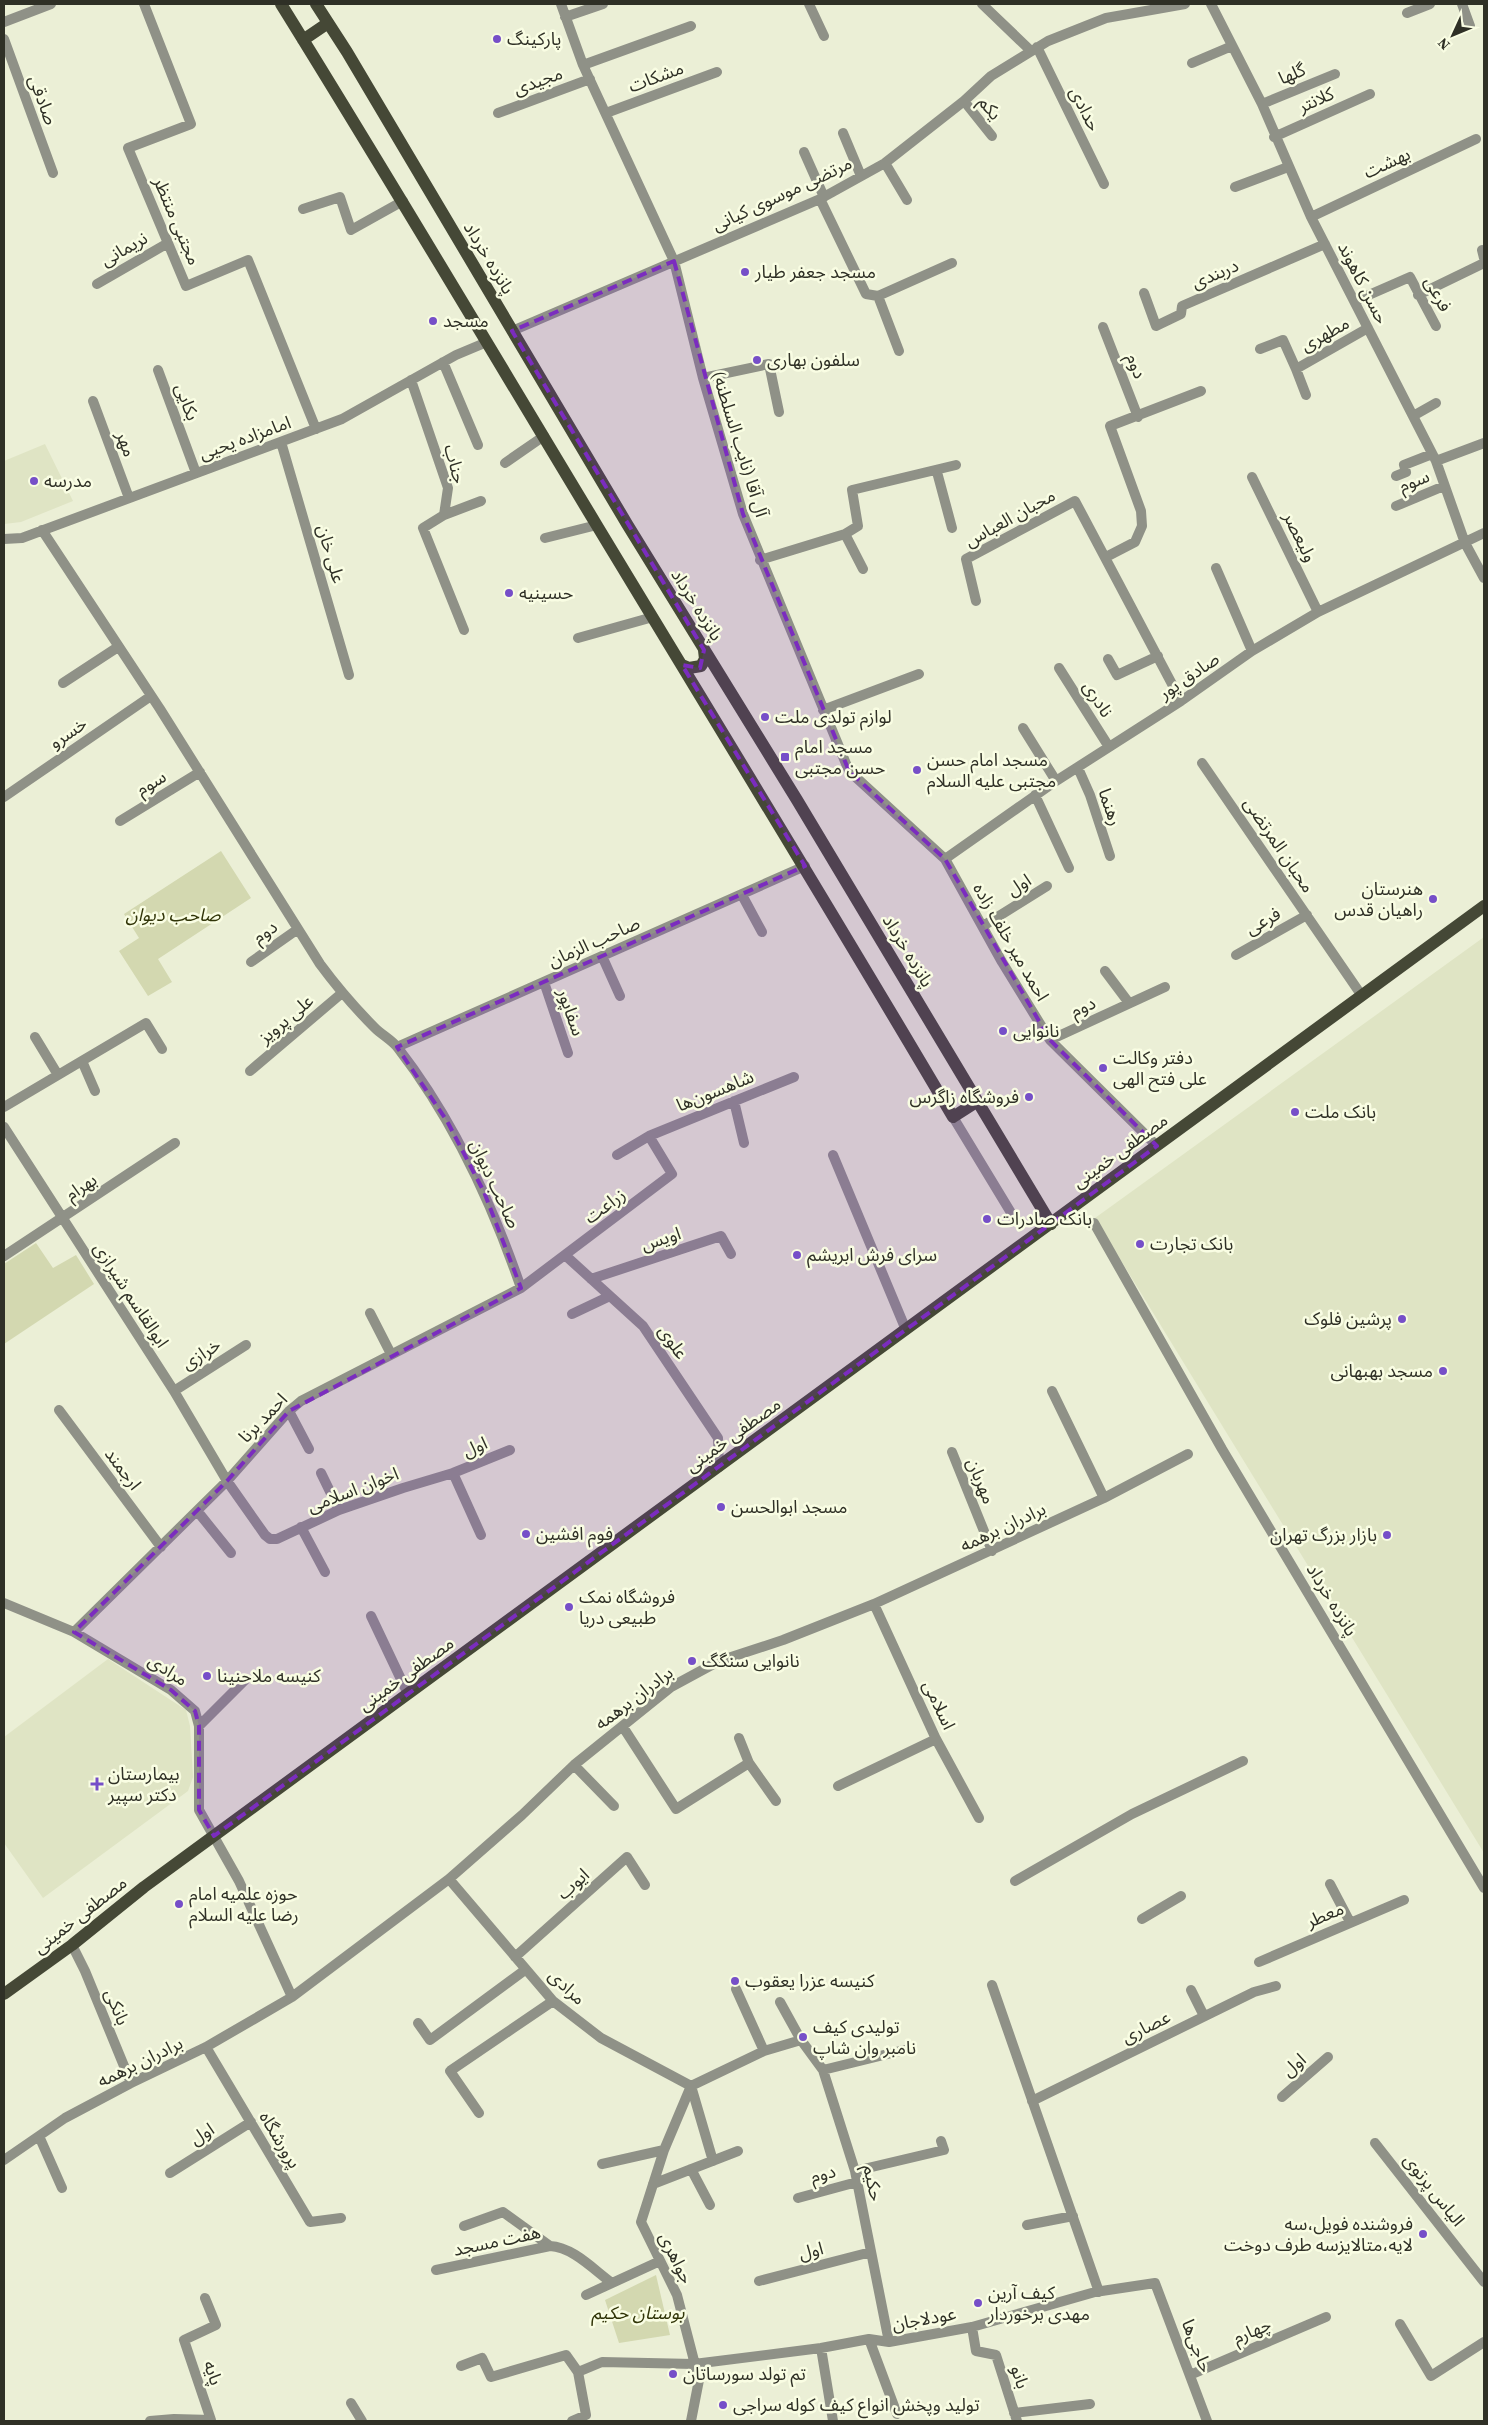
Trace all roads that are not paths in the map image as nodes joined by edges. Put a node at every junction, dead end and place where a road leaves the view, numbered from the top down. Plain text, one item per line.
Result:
1 (51, 4) edge
2 (144, 4) edge
3 (281, 4) edge
4 (316, 4) edge
5 (561, 4) edge
6 (603, 4) edge
7 (809, 4) edge
8 (982, 4) edge
9 (1185, 4) edge
10 (1211, 4) edge
11 (1430, 4) edge
12 (1462, 4) edge
13 (1407, 13) dead end
14 (565, 17) junction
15 (4, 22) edge
16 (328, 23) junction
17 (690, 26) dead end
18 (1470, 26) dead end
19 (824, 36) dead end
20 (4, 39) edge
21 (303, 40) junction
22 (1232, 46) junction
23 (1033, 49) junction
24 (1192, 62) dead end
25 (583, 65) junction
26 (717, 72) dead end
27 (1335, 74) dead end
28 (590, 79) junction
29 (1370, 94) dead end
30 (964, 101) junction
31 (1262, 104) junction
32 (498, 113) dead end
33 (606, 113) junction
34 (843, 133) dead end
35 (992, 136) dead end
36 (1274, 137) junction
37 (1476, 139) dead end
38 (804, 152) dead end
39 (885, 163) junction
40 (1288, 166) junction
41 (53, 173) dead end
42 (861, 176) junction
43 (1104, 184) dead end
44 (1235, 187) dead end
45 (822, 198) junction
46 (907, 200) dead end
47 (403, 201) junction
48 (303, 209) dead end
49 (1311, 217) junction
50 (168, 243) junction
51 (1325, 244) junction
52 (674, 261) junction
53 (952, 263) dead end
54 (1484, 263) edge
55 (97, 284) dead end
56 (1144, 293) dead end
57 (878, 296) junction
58 (1418, 296) junction
59 (1355, 301) junction
60 (1436, 326) dead end
61 (1103, 327) dead end
62 (1368, 328) junction
63 (512, 331) junction
64 (487, 342) junction
65 (1260, 349) dead end
66 (899, 351) dead end
67 (443, 362) junction
68 (1296, 369) junction
69 (158, 370) dead end
70 (702, 378) junction
71 (411, 380) junction
72 (1201, 391) dead end
73 (1306, 395) dead end
74 (93, 400) dead end
75 (1436, 403) dead end
76 (780, 412) dead end
77 (1412, 416) junction
78 (1138, 417) junction
79 (316, 429) junction
80 (544, 436) junction
81 (281, 442) junction
82 (1484, 443) edge
83 (478, 446) dead end
84 (1434, 458) junction
85 (505, 463) dead end
86 (956, 466) dead end
87 (937, 472) junction
88 (196, 473) junction
89 (1252, 476) dead end
90 (1396, 476) dead end
91 (1444, 486) junction
92 (129, 498) junction
93 (481, 501) dead end
94 (1396, 506) dead end
95 (444, 515) junction
96 (597, 525) junction
97 (952, 528) dead end
98 (42, 530) junction
99 (1484, 533) edge
100 (845, 534) junction
101 (545, 538) dead end
102 (4, 539) edge
103 (1465, 543) junction
104 (1106, 557) junction
105 (760, 560) junction
106 (1216, 568) dead end
107 (863, 569) dead end
108 (1484, 578) edge
109 (976, 601) dead end
110 (1318, 612) junction
111 (653, 617) junction
112 (464, 630) dead end
113 (578, 638) dead end
114 (118, 647) junction
115 (704, 650) junction
116 (1252, 652) junction
117 (1158, 656) junction
118 (1108, 659) dead end
119 (682, 665) junction
120 (1059, 668) dead end
121 (919, 674) dead end
122 (349, 675) dead end
123 (63, 684) dead end
124 (151, 696) junction
125 (1181, 701) junction
126 (823, 710) junction
127 (1023, 728) dead end
128 (1109, 747) junction
129 (1202, 762) dead end
130 (1078, 768) junction
131 (200, 772) junction
132 (1056, 781) junction
133 (1035, 795) junction
134 (4, 796) edge
135 (120, 821) dead end
136 (1110, 856) dead end
137 (945, 859) junction
138 (805, 866) junction
139 (1069, 868) dead end
140 (1047, 886) dead end
141 (742, 895) junction
142 (1484, 906) edge
143 (1307, 915) junction
144 (983, 926) junction
145 (298, 929) junction
146 (762, 932) dead end
147 (1236, 955) dead end
148 (602, 956) junction
149 (251, 962) dead end
150 (1105, 971) dead end
151 (544, 982) junction
152 (1165, 987) dead end
153 (342, 993) junction
154 (620, 996) dead end
155 (1362, 996) junction
156 (1129, 1003) junction
157 (35, 1037) dead end
158 (1050, 1040) junction
159 (397, 1046) junction
160 (162, 1049) dead end
161 (568, 1053) dead end
162 (82, 1061) junction
163 (250, 1071) dead end
164 (58, 1075) junction
165 (794, 1077) dead end
166 (95, 1090) dead end
167 (734, 1101) junction
168 (978, 1101) junction
169 (4, 1107) edge
170 (953, 1118) junction
171 (4, 1127) edge
172 (649, 1136) junction
173 (175, 1143) dead end
174 (744, 1143) dead end
175 (1157, 1146) junction
176 (617, 1155) dead end
177 (833, 1155) dead end
178 (1012, 1216) dead end
179 (62, 1219) junction
180 (1094, 1223) dead end
181 (1051, 1224) junction
182 (731, 1254) dead end
183 (4, 1256) edge
184 (566, 1256) junction
185 (591, 1279) junction
186 (520, 1288) junction
187 (610, 1296) junction
188 (370, 1313) dead end
189 (572, 1314) dead end
190 (906, 1330) junction
191 (246, 1345) dead end
192 (391, 1354) junction
193 (174, 1391) junction
194 (1052, 1391) dead end
195 (59, 1410) dead end
196 (289, 1411) junction
197 (309, 1449) dead end
198 (510, 1450) dead end
199 (952, 1452) dead end
200 (1188, 1454) dead end
201 (719, 1467) junction
202 (321, 1473) dead end
203 (453, 1474) junction
204 (227, 1481) junction
205 (1104, 1498) junction
206 (339, 1510) junction
207 (198, 1512) junction
208 (301, 1527) junction
209 (481, 1535) dead end
210 (161, 1547) junction
211 (992, 1551) junction
212 (231, 1553) dead end
213 (325, 1572) dead end
214 (4, 1603) edge
215 (874, 1604) junction
216 (371, 1616) dead end
217 (74, 1632) junction
218 (245, 1680) dead end
219 (408, 1694) junction
220 (199, 1726) junction
221 (623, 1726) junction
222 (739, 1738) dead end
223 (936, 1739) junction
224 (1243, 1761) dead end
225 (749, 1763) junction
226 (574, 1765) junction
227 (838, 1786) dead end
228 (776, 1801) dead end
229 (614, 1806) dead end
230 (979, 1818) dead end
231 (214, 1836) junction
232 (449, 1879) junction
233 (1015, 1881) dead end
234 (1330, 1884) dead end
235 (645, 1885) dead end
236 (1484, 1888) edge
237 (1181, 1896) dead end
238 (1404, 1900) dead end
239 (1142, 1919) dead end
240 (1350, 1922) junction
241 (72, 1945) junction
242 (516, 1957) junction
243 (1259, 1962) dead end
244 (525, 1970) junction
245 (992, 1985) dead end
246 (1276, 1986) dead end
247 (736, 1989) dead end
248 (1191, 1990) dead end
249 (4, 1994) edge
250 (292, 1997) junction
251 (553, 2001) junction
252 (780, 2002) dead end
253 (1204, 2016) junction
254 (418, 2023) dead end
255 (801, 2040) junction
256 (206, 2047) junction
257 (904, 2050) dead end
258 (764, 2051) junction
259 (1328, 2057) dead end
260 (823, 2070) junction
261 (131, 2083) junction
262 (691, 2086) junction
263 (1282, 2097) dead end
264 (1032, 2101) junction
265 (479, 2113) dead end
266 (251, 2122) junction
267 (39, 2136) junction
268 (941, 2141) dead end
269 (1375, 2143) dead end
270 (664, 2150) junction
271 (738, 2151) dead end
272 (4, 2160) edge
273 (713, 2161) junction
274 (602, 2164) dead end
275 (691, 2169) junction
276 (855, 2171) junction
277 (170, 2173) dead end
278 (857, 2182) junction
279 (653, 2184) junction
280 (62, 2188) dead end
281 (798, 2198) dead end
282 (710, 2204) dead end
283 (1073, 2216) junction
284 (340, 2218) dead end
285 (1027, 2225) dead end
286 (464, 2226) dead end
287 (550, 2246) junction
288 (871, 2252) junction
289 (660, 2261) junction
290 (436, 2270) dead end
291 (759, 2281) dead end
292 (1484, 2282) edge
293 (612, 2283) junction
294 (1155, 2283) joint
295 (1099, 2292) junction
296 (586, 2296) dead end
297 (206, 2298) dead end
298 (1326, 2316) dead end
299 (1400, 2324) dead end
300 (972, 2327) junction
301 (869, 2339) junction
302 (888, 2342) junction
303 (1484, 2342) edge
304 (821, 2348) junction
305 (694, 2364) junction
306 (461, 2366) dead end
307 (578, 2372) junction
308 (1190, 2375) junction
309 (351, 2403) dead end
310 (1090, 2404) dead end
311 (897, 2414) dead end
312 (1015, 2417) edge
313 (150, 2421) edge
314 (362, 2421) edge
315 (572, 2421) edge
316 (691, 2421) edge
317 (833, 2421) edge
318 (1207, 2421) edge

1 - 15 street
2 - 50 street, مجتبی منتظر
3 - 21 main road
4 - 16 main road, پانزده خرداد
5 - 14 street, آل آقا (نایب السلطنه)
6 - 14 street
7 - 19 street
8 - 23 street
9 - 23 street, مرتضی موسوی کیانی
10 - 22 street, حسن کاهوند
11 - 13 street
12 - 18 street
14 - 25 street, آل آقا (نایب السلطنه)
16 - 21 main road
16 - 63 main road, پانزده خرداد
17 - 25 street
20 - 41 street, صادقی
21 - 47 main road
22 - 24 street
22 - 31 street, حسن کاهوند
23 - 30 street, مرتضی موسوی کیانی
23 - 43 street, حدادی
25 - 28 street, آل آقا (نایب السلطنه)
26 - 33 street, مشکات
27 - 31 street, گلها
28 - 32 street, مجیدی
28 - 33 street, آل آقا (نایب السلطنه)
29 - 36 street, کلانتر
30 - 35 street, یکم
30 - 39 street, مرتضی موسوی کیانی
31 - 36 street, حسن کاهوند
33 - 52 street, آل آقا (نایب السلطنه)
34 - 42 street
36 - 40 street, حسن کاهوند
37 - 49 street, بهشت
38 - 45 street
39 - 42 street, مرتضی موسوی کیانی
39 - 46 street
40 - 44 street
40 - 49 street, حسن کاهوند
42 - 45 street, مرتضی موسوی کیانی
45 - 52 street, مرتضی موسوی کیانی
45 - 57 street
47 - 48 street
47 - 64 main road
49 - 51 street, حسن کاهوند
50 - 55 street, نریمانی
50 - 79 street, مجتبی منتظر
51 - 56 street, دربندی
51 - 59 street, حسن کاهوند
52 - 63 street, مرتضی موسوی کیانی
52 - 70 street, آل آقا (نایب السلطنه)
53 - 57 street
54 - 58 street
57 - 66 street
58 - 59 street, فرعی
58 - 60 street, فرعی
59 - 62 street, حسن کاهوند
61 - 78 street, دوم
62 - 68 street, مطهری
62 - 77 street, حسن کاهوند
63 - 115 main road, پانزده خرداد
64 - 67 street, امامزاده یحیی
64 - 80 main road
65 - 68 street
67 - 71 street, امامزاده یحیی
67 - 83 street
68 - 73 street, مطهری
69 - 88 street, بکایی
70 - 76 street
70 - 105 street, آل آقا (نایب السلطنه)
71 - 79 street, امامزاده یحیی
71 - 95 street, جناب
72 - 78 street
74 - 92 street, مهر
75 - 77 street
77 - 84 street, حسن کاهوند
78 - 104 street
79 - 81 street, امامزاده یحیی
80 - 85 street
80 - 96 main road
81 - 88 street, امامزاده یحیی
81 - 122 street, علی خان
82 - 84 street
84 - 90 street
84 - 91 street, حسن کاهوند
86 - 87 street
87 - 97 street
87 - 100 street
88 - 92 street, امامزاده یحیی
89 - 110 street, ولیعصر
91 - 94 street, سوم
91 - 103 street, حسن کاهوند
92 - 98 street, امامزاده یحیی
93 - 95 street
95 - 112 street
96 - 101 street
96 - 111 main road
98 - 102 street, امامزاده یحیی
98 - 114 street, صاحب دیوان
99 - 103 street
100 - 105 street
100 - 107 street
103 - 108 street, حسن کاهوند
103 - 110 street, صادق پور
104 - 109 street, محبان العباس
104 - 117 street, محبان العباس
105 - 126 street, آل آقا (نایب السلطنه)
106 - 116 street
110 - 116 street, صادق پور
111 - 113 street
111 - 119 main road
114 - 123 street
114 - 124 street, صاحب دیوان
115 - 119 main road
115 - 168 main road, پانزده خرداد
116 - 125 street, صادق پور
117 - 118 street
117 - 125 street, محبان العباس
119 - 138 main road
120 - 128 street, نادری
121 - 126 street
124 - 131 street, صاحب دیوان
124 - 134 street, خسرو
125 - 128 street, صادق پور
126 - 137 street, آل آقا (نایب السلطنه)
127 - 132 street
128 - 130 street, صادق پور
129 - 143 street, محبان المرتضی
130 - 132 street, صادق پور
130 - 136 street, رهنما
131 - 135 street, سوم
131 - 145 street, صاحب دیوان
132 - 133 street, صادق پور
133 - 137 street, صادق پور
133 - 139 street
137 - 144 street, احمد میر خلف زاده
138 - 141 street, صاحب الزمان
138 - 170 main road
140 - 144 street, اول
141 - 146 street
141 - 148 street, صاحب الزمان
142 - 155 main road, مصطفی خمینی
143 - 147 street, فرعی
143 - 155 street, محبان المرتضی
144 - 158 street, احمد میر خلف زاده
145 - 149 street, دوم
145 - 153 street, صاحب دیوان
148 - 151 street, صاحب الزمان
148 - 154 street
150 - 156 street, دوم
151 - 159 street, صاحب الزمان
151 - 161 street, سفاپور
152 - 156 street, دوم
153 - 159 street, صاحب دیوان
153 - 163 street, علی پرویز
155 - 175 main road, مصطفی خمینی
156 - 158 street, دوم
157 - 164 street
158 - 175 street, احمد میر خلف زاده
159 - 186 street, صاحب دیوان
160 - 162 street
162 - 164 street
162 - 166 street
164 - 169 street
165 - 167 street, شاهسون‌ها
167 - 172 street, شاهسون‌ها
167 - 174 street
168 - 170 main road
168 - 181 main road, پانزده خرداد
170 - 178 street
171 - 179 street, ابوالقاسم شیرازی
172 - 176 street, شاهسون‌ها
172 - 184 street, زراعت
173 - 179 street, بهرام
175 - 181 main road, مصطفی خمینی
177 - 190 street
179 - 183 street, بهرام
179 - 193 street, ابوالقاسم شیرازی
180 - 236 street, پانزده خرداد
181 - 190 main road, مصطفی خمینی
182 - 185 street, اویس
184 - 185 street, علوی
184 - 186 street, زراعت
185 - 187 street, علوی
186 - 192 street, احمد برنا
187 - 189 street
187 - 201 street, علوی
188 - 192 street
190 - 201 main road, مصطفی خمینی
191 - 193 street, خرازی
192 - 196 street, احمد برنا
193 - 204 street, ابوالقاسم شیرازی
194 - 205 street
195 - 210 street, ارجمند
196 - 197 street
196 - 204 street, احمد برنا
198 - 203 street, اول
199 - 211 street, مهربان
200 - 205 street, برادران برهمه
201 - 219 main road, مصطفی خمینی
202 - 206 street
203 - 206 street, اخوان اسلامی
203 - 209 street
204 - 207 street, احمد برنا
204 - 208 street, اخوان اسلامی
205 - 211 street, برادران برهمه
206 - 208 street, اخوان اسلامی
207 - 210 street, احمد برنا
207 - 212 street
208 - 213 street
210 - 217 street, احمد برنا
211 - 215 street, برادران برهمه
214 - 217 street, مرادی
215 - 221 street, برادران برهمه
215 - 223 street, اسلامی
216 - 219 street
217 - 220 street, مرادی
218 - 220 street
219 - 231 main road, مصطفی خمینی
220 - 231 street, مرادی
221 - 225 street
221 - 226 street, برادران برهمه
222 - 225 street
223 - 227 street
223 - 230 street, اسلامی
224 - 233 street
225 - 228 street
226 - 229 street
226 - 232 street, برادران برهمه
231 - 241 main road, مصطفی خمینی
231 - 250 street
232 - 242 street, مرادی
232 - 250 street, برادران برهمه
234 - 240 street
235 - 242 street, ایوب
237 - 239 street
238 - 240 street, معطر
240 - 243 street, معطر
241 - 249 main road, مصطفی خمینی
241 - 261 street, بانکی
242 - 244 street, مرادی
244 - 251 street, مرادی
244 - 254 street
245 - 264 street
246 - 253 street, عصاری
247 - 258 street
248 - 253 street
250 - 256 street, برادران برهمه
251 - 262 street, مرادی
251 - 265 street
252 - 255 street, حکیم
253 - 264 street, عصاری
255 - 258 street
255 - 260 street, حکیم
256 - 261 street, برادران برهمه
256 - 266 street, پرورشگاه
257 - 260 street
258 - 262 street
259 - 263 street, اول
260 - 276 street, حکیم
261 - 267 street, برادران برهمه
262 - 270 street, جواهری
262 - 273 street
264 - 283 street
266 - 277 street, اول
266 - 284 street, پرورشگاه
267 - 272 street, برادران برهمه
267 - 280 street
268 - 276 street
269 - 292 street, الیاس پرتوی
270 - 274 street
270 - 279 street, جواهری
271 - 273 street
273 - 275 street
275 - 279 street
275 - 282 street
276 - 278 street, حکیم
278 - 281 street, دوم
278 - 288 street, حکیم
279 - 289 street, جواهری
283 - 285 street
283 - 295 street
286 - 287 street
287 - 290 street, هفت مسجد
287 - 293 street, هفت مسجد
288 - 291 street, اول
288 - 302 street, حکیم
289 - 293 street
289 - 305 street, جواهری
293 - 296 street
294 - 295 street, عودلاجان
294 - 308 street, حاجی‌ها
295 - 300 street, عودلاجان
297 - 313 street, پایه
298 - 308 street, چهارم
299 - 303 street
300 - 302 street, عودلاجان
300 - 312 street, بانو
301 - 302 street, عودلاجان
301 - 304 street, عودلاجان
301 - 311 street
304 - 305 street, عودلاجان
304 - 317 street
305 - 307 street
305 - 316 street, جواهری
306 - 307 street
307 - 315 street
308 - 318 street, حاجی‌ها
309 - 314 street
310 - 312 street

